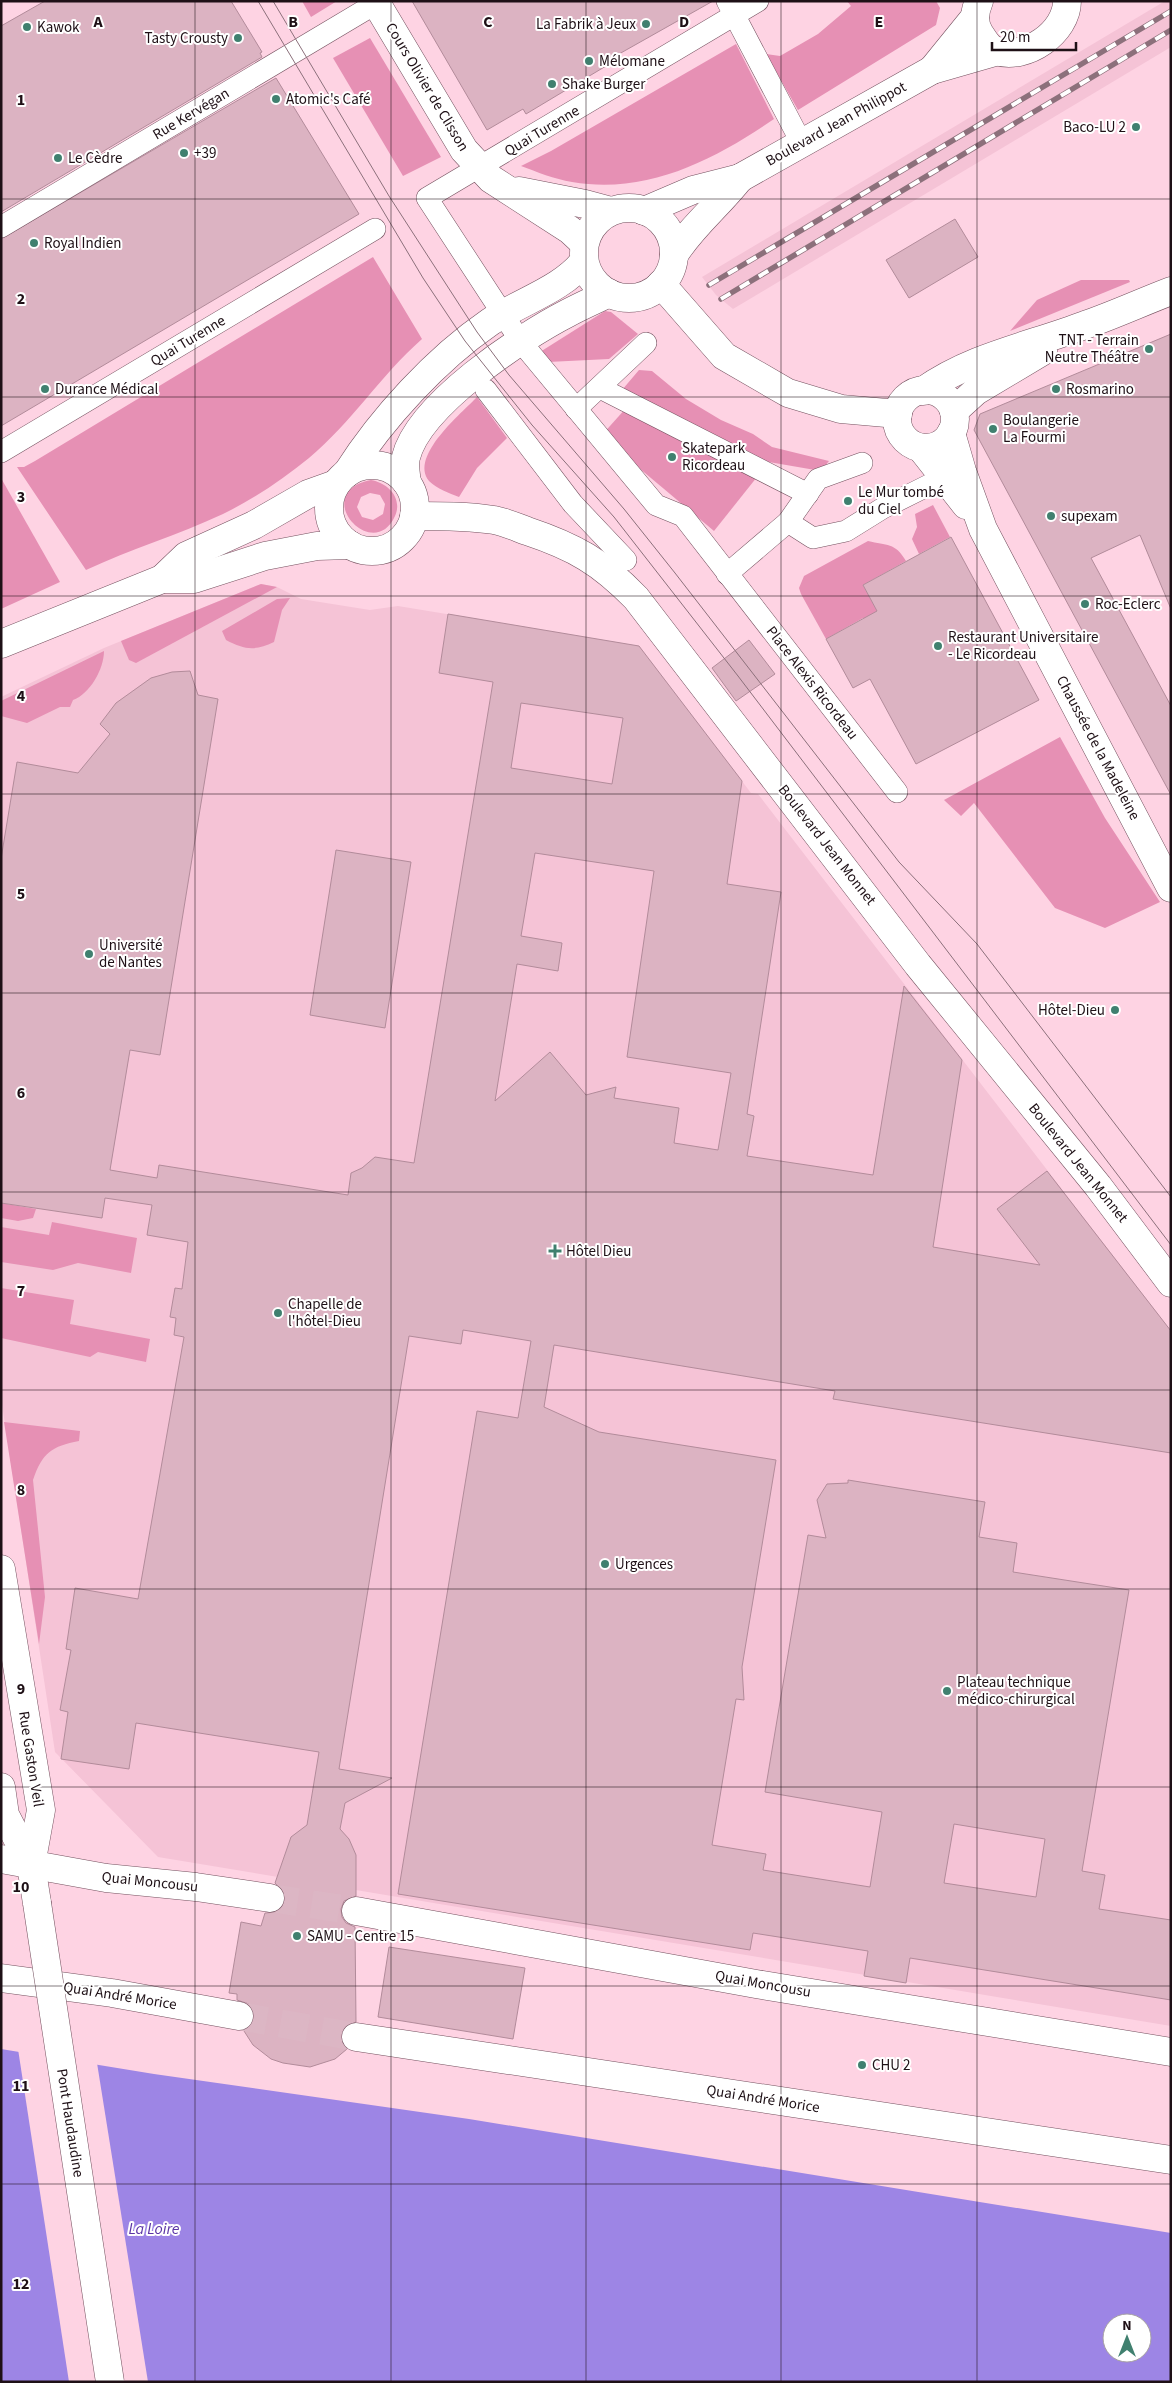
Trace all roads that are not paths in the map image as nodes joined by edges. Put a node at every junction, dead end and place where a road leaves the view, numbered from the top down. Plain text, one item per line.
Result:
1 (758, 1) edge
2 (1067, 1) edge
3 (377, 2) edge
4 (978, 5) edge
5 (731, 8) edge
6 (998, 51) junction
7 (932, 70) junction
8 (801, 142) junction
9 (479, 166) junction
10 (740, 178) junction
11 (505, 189) junction
12 (644, 210) junction
13 (611, 212) junction
14 (1, 227) edge
15 (375, 229) dead end
16 (584, 252) junction
17 (674, 256) junction
18 (661, 284) junction
19 (1171, 291) edge
20 (609, 293) junction
21 (498, 308) junction
22 (1085, 325) junction
23 (521, 342) junction
24 (646, 343) dead end
25 (600, 388) junction
26 (486, 390) dead end
27 (923, 391) junction
28 (576, 409) junction
29 (898, 414) junction
30 (952, 422) junction
31 (921, 448) junction
32 (1, 452) edge
33 (862, 463) dead end
34 (341, 478) junction
35 (407, 483) junction
36 (934, 483) dead end
37 (808, 494) junction
38 (414, 516) junction
39 (788, 522) junction
40 (983, 529) junction
41 (350, 545) junction
42 (626, 560) dead end
43 (728, 574) junction
44 (162, 579) junction
45 (1, 644) edge
46 (897, 792) dead end
47 (1171, 888) edge
48 (1171, 1284) edge
49 (1, 1569) edge
50 (1, 1787) edge
51 (1, 1859) edge
52 (33, 1878) junction
53 (270, 1898) tunnel mouth
54 (356, 1911) tunnel mouth
55 (1, 1978) edge
56 (239, 2016) tunnel mouth
57 (356, 2038) tunnel mouth
58 (1171, 2052) edge
59 (1171, 2160) edge
60 (110, 2382) edge

1 - 5 street, Quai Turenne
2 - 6 main road, Boulevard Jean Philippot
3 - 9 main road, Cours Olivier de Clisson
3 - 14 street, Rue Kervégan
4 - 6 main road
4 - 7 main road, Boulevard Jean Philippot
5 - 8 street
5 - 9 street, Quai Turenne
6 - 7 main road, Boulevard Jean Philippot
7 - 8 main road, Boulevard Jean Philippot
8 - 10 main road, Boulevard Jean Philippot
9 - 11 main road, Cours Olivier de Clisson
9 - 21 street, Quai Turenne
10 - 12 main road, Boulevard Jean Philippot
10 - 17 main road, Boulevard Jean Philippot
11 - 13 main road, Cours Olivier de Clisson
11 - 16 main road, Cours Olivier de Clisson
12 - 13 main road
12 - 17 main road
13 - 16 main road
15 - 32 street, Quai Turenne
16 - 20 main road
16 - 21 main road
17 - 18 main road
18 - 20 main road
18 - 29 main road
19 - 22 main road
20 - 23 main road
21 - 23 street, Place Alexis Ricordeau
21 - 34 main road
22 - 27 main road
22 - 30 main road
23 - 28 street, Place Alexis Ricordeau
23 - 35 main road
24 - 25 street
25 - 28 street
25 - 37 street
26 - 42 street
27 - 29 main road
27 - 30 main road
28 - 43 street, Place Alexis Ricordeau
29 - 31 main road
30 - 31 main road
30 - 40 main road, Chaussée de la Madeleine
31 - 40 main road, Chaussée de la Madeleine
33 - 37 street
34 - 35 main road
34 - 41 main road
34 - 44 main road
35 - 38 main road
36 - 39 street
37 - 39 street
38 - 41 main road
38 - 48 main road, Boulevard Jean Monnet
39 - 43 street
40 - 47 main road, Chaussée de la Madeleine
41 - 44 main road
43 - 46 street, Place Alexis Ricordeau
44 - 45 main road
49 - 52 main road, Rue Gaston Veil
50 - 52 main road
51 - 52 main road, Quai Moncousu
52 - 53 main road, Quai Moncousu
52 - 60 main road, Pont Haudaudine, bridge
54 - 58 main road, Quai Moncousu
55 - 56 main road, Quai André Morice
57 - 59 main road, Quai André Morice

